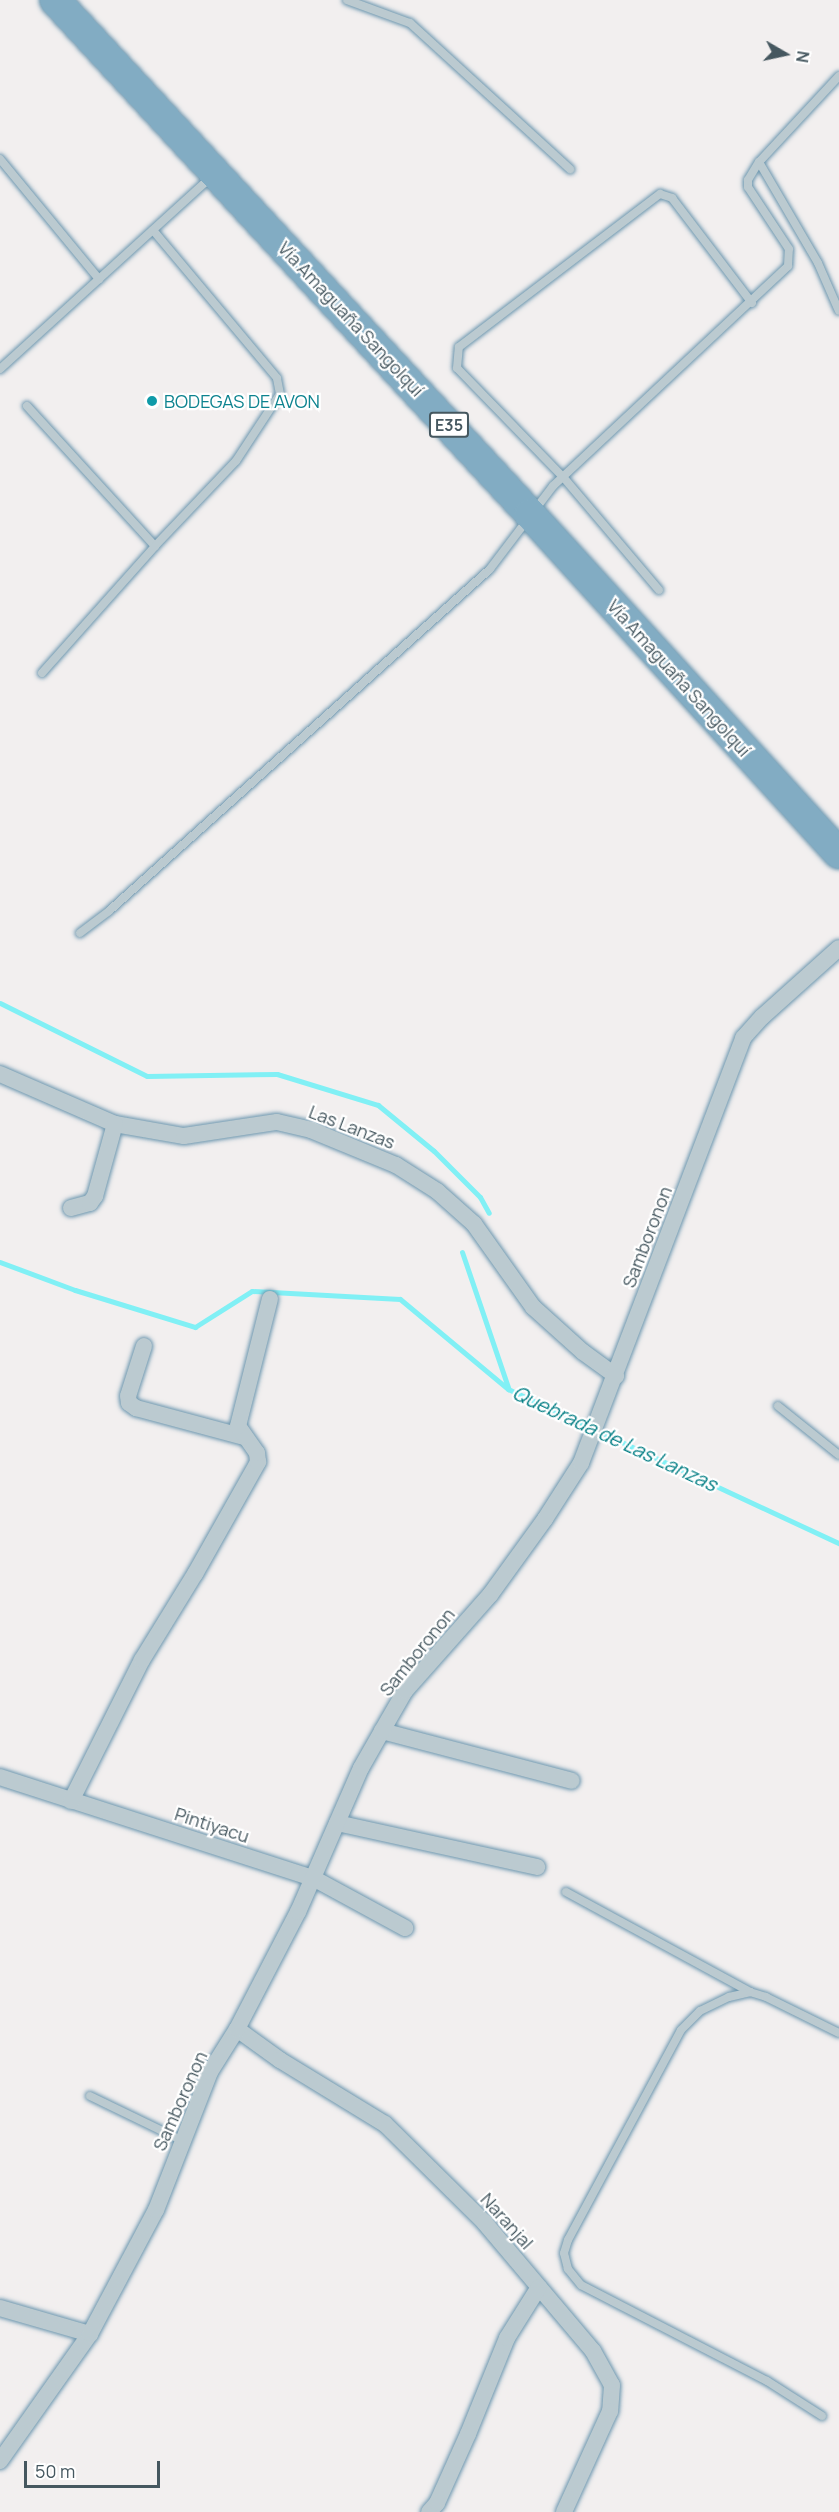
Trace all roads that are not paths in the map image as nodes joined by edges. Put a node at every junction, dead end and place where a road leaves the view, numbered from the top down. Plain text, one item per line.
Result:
1 (55, 0) edge
2 (347, 0) edge
3 (839, 76) edge
4 (0, 159) edge
5 (759, 162) junction
6 (570, 169) dead end
7 (216, 172) junction
8 (153, 230) junction
9 (99, 279) junction
10 (752, 303) junction
11 (839, 311) edge
12 (0, 369) edge
13 (27, 406) dead end
14 (562, 477) junction
15 (530, 514) junction
16 (155, 546) junction
17 (659, 590) dead end
18 (42, 673) dead end
19 (839, 854) edge
20 (80, 933) dead end
21 (839, 948) edge
22 (0, 1074) edge
23 (115, 1124) junction
24 (71, 1208) dead end
25 (270, 1299) dead end
26 (144, 1346) dead end
27 (613, 1383) junction
28 (778, 1406) dead end
29 (244, 1437) junction
30 (839, 1455) edge
31 (382, 1731) junction
32 (0, 1777) edge
33 (572, 1781) dead end
34 (71, 1801) junction
35 (337, 1823) junction
36 (537, 1867) dead end
37 (313, 1878) junction
38 (566, 1892) dead end
39 (405, 1928) dead end
40 (750, 1992) junction
41 (237, 2030) junction
42 (839, 2033) edge
43 (90, 2097) dead end
44 (183, 2141) junction
45 (539, 2287) junction
46 (0, 2308) edge
47 (90, 2334) junction
48 (822, 2416) dead end
49 (0, 2460) edge
50 (429, 2512) edge
51 (564, 2512) edge

1 - 7 highway, Vía Amaguaña Sangolquí / E35
2 - 6 lane
3 - 5 lane
4 - 9 lane
5 - 10 lane
5 - 11 lane
7 - 8 lane
7 - 15 highway, Vía Amaguaña Sangolquí / E35
8 - 9 lane
8 - 16 lane
9 - 12 lane
10 - 14 lane
10 - 14 lane
13 - 16 lane
14 - 15 lane
14 - 17 lane
15 - 19 highway, Vía Amaguaña Sangolquí / E35
15 - 20 lane
16 - 18 lane
21 - 27 street, Samboronon
22 - 23 street, Las Lanzas
23 - 24 street
23 - 27 street, Las Lanzas
25 - 29 street
26 - 29 street
27 - 31 street, Samboronon
28 - 30 lane
29 - 34 street
31 - 33 street
31 - 35 street, Samboronon
32 - 34 street, Pintiyacu
34 - 37 street, Pintiyacu
35 - 36 street
35 - 37 street, Samboronon
37 - 39 street, Pintiyacu
37 - 41 street, Samboronon
38 - 40 lane
40 - 42 lane
40 - 48 lane
41 - 44 street, Samboronon
41 - 45 street, Naranjal
43 - 44 lane
44 - 47 street, Samboronon
45 - 50 street
45 - 51 street, Naranjal
46 - 47 street
47 - 49 street, Samboronon

